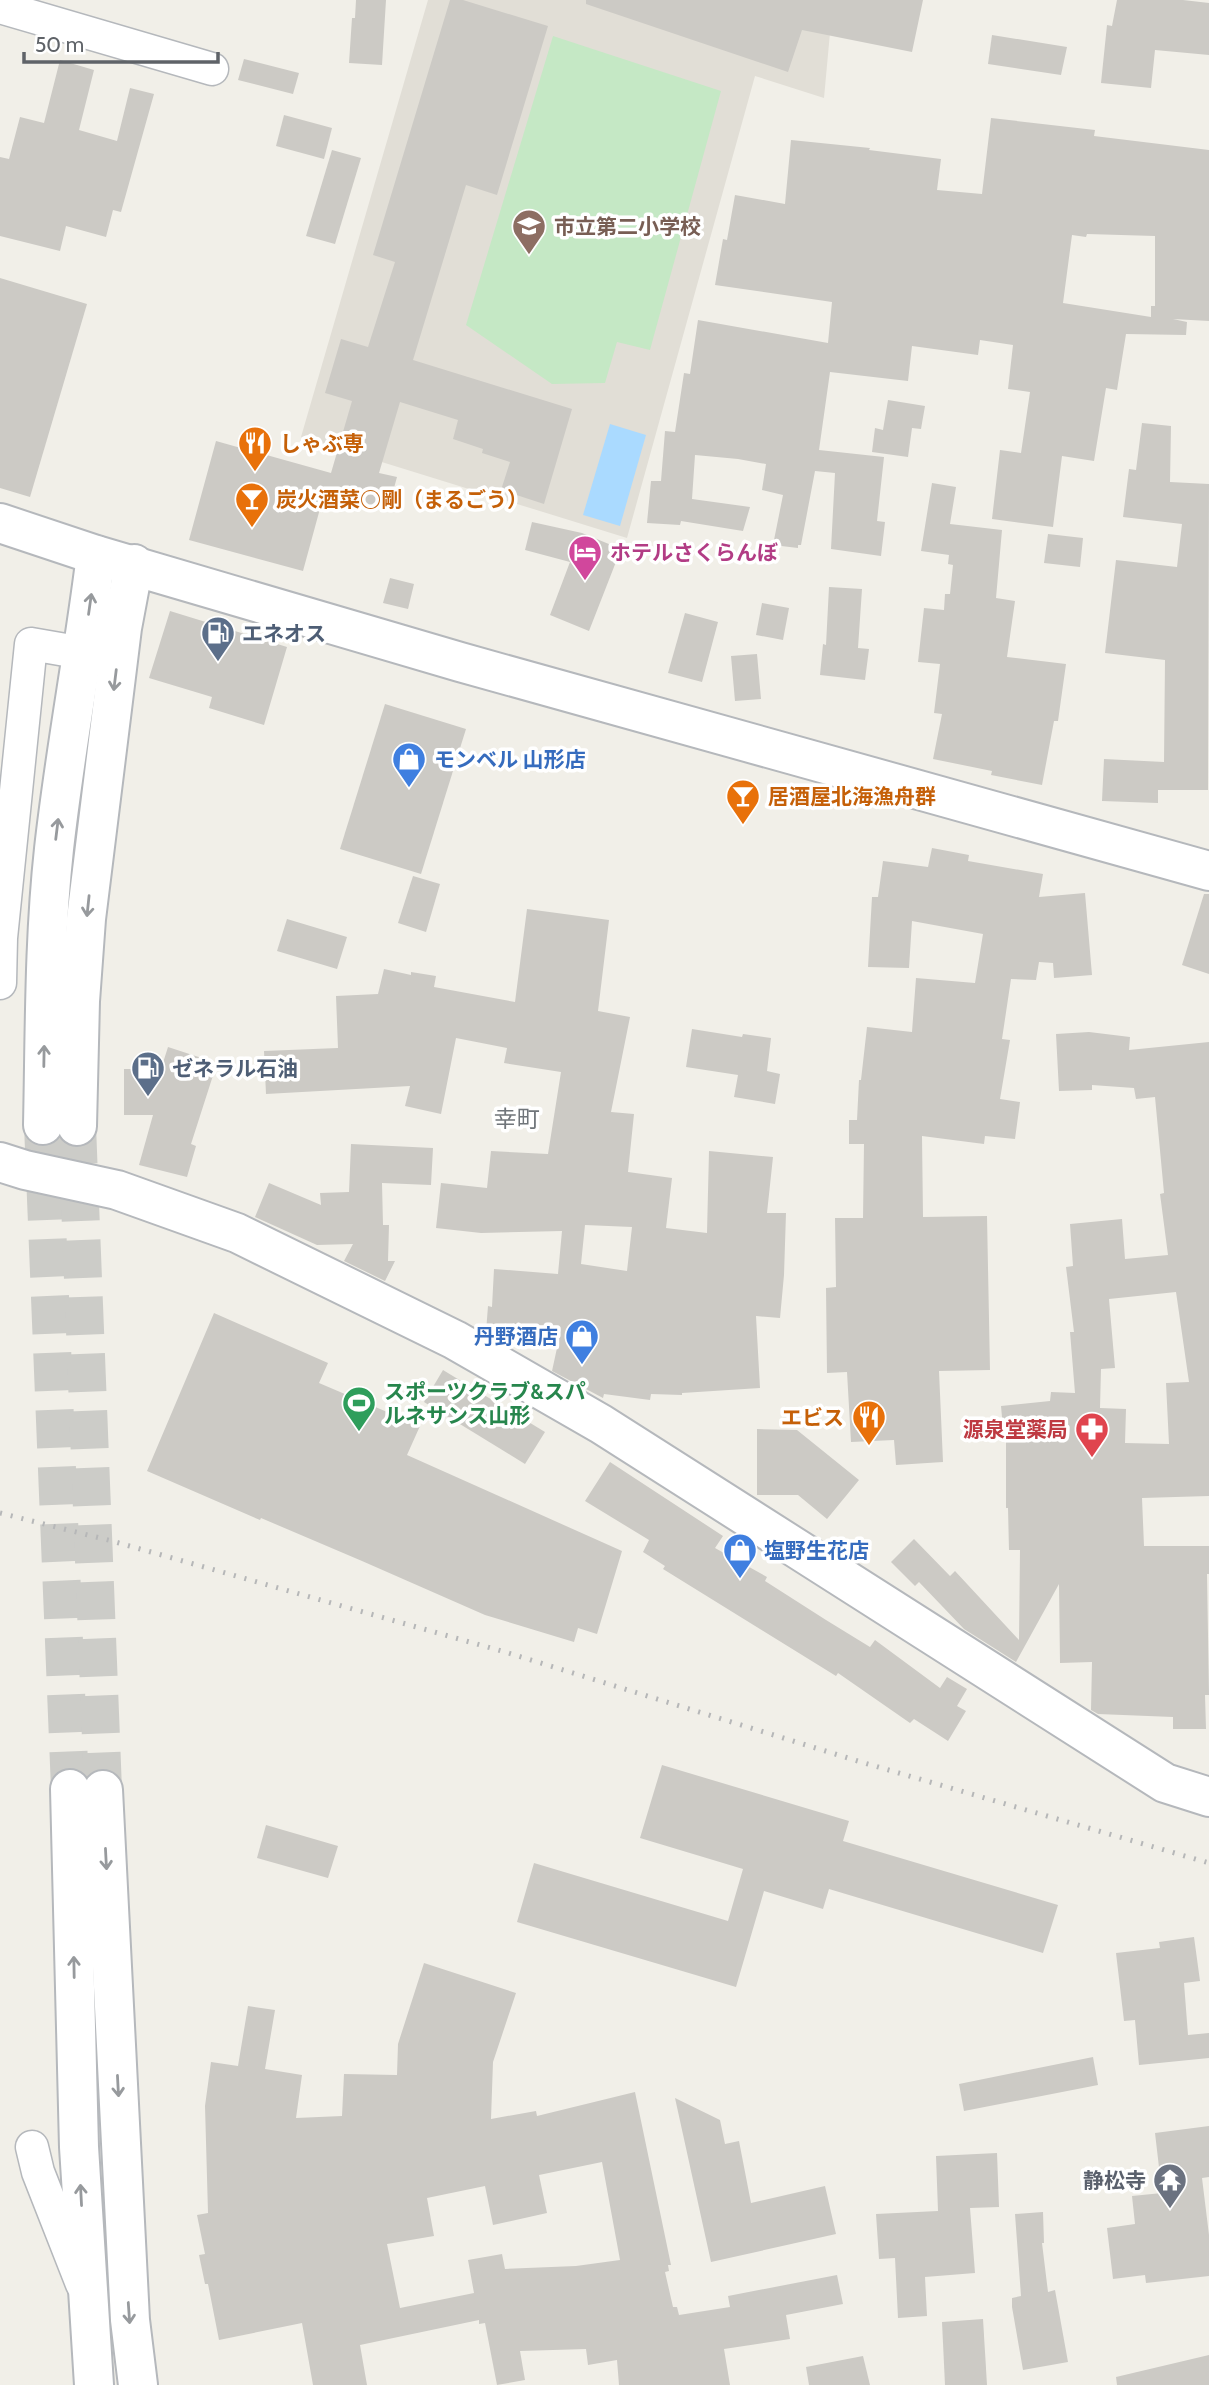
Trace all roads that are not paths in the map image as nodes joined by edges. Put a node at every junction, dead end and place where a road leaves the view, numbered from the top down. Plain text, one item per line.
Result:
1 (0, 7) edge
2 (212, 69) dead end
3 (0, 523) edge
4 (96, 555) junction
5 (134, 564) junction
6 (83, 653) junction
7 (1209, 871) edge
8 (0, 983) edge
9 (0, 1162) edge
10 (1209, 1797) edge
11 (94, 2385) edge
12 (138, 2385) edge

1 - 2 street
3 - 4 street
4 - 5 street
6 -> 4 street
5 -> 6 street
5 - 7 street
6 - 8 street
9 - 10 street
11 -> 12 street

